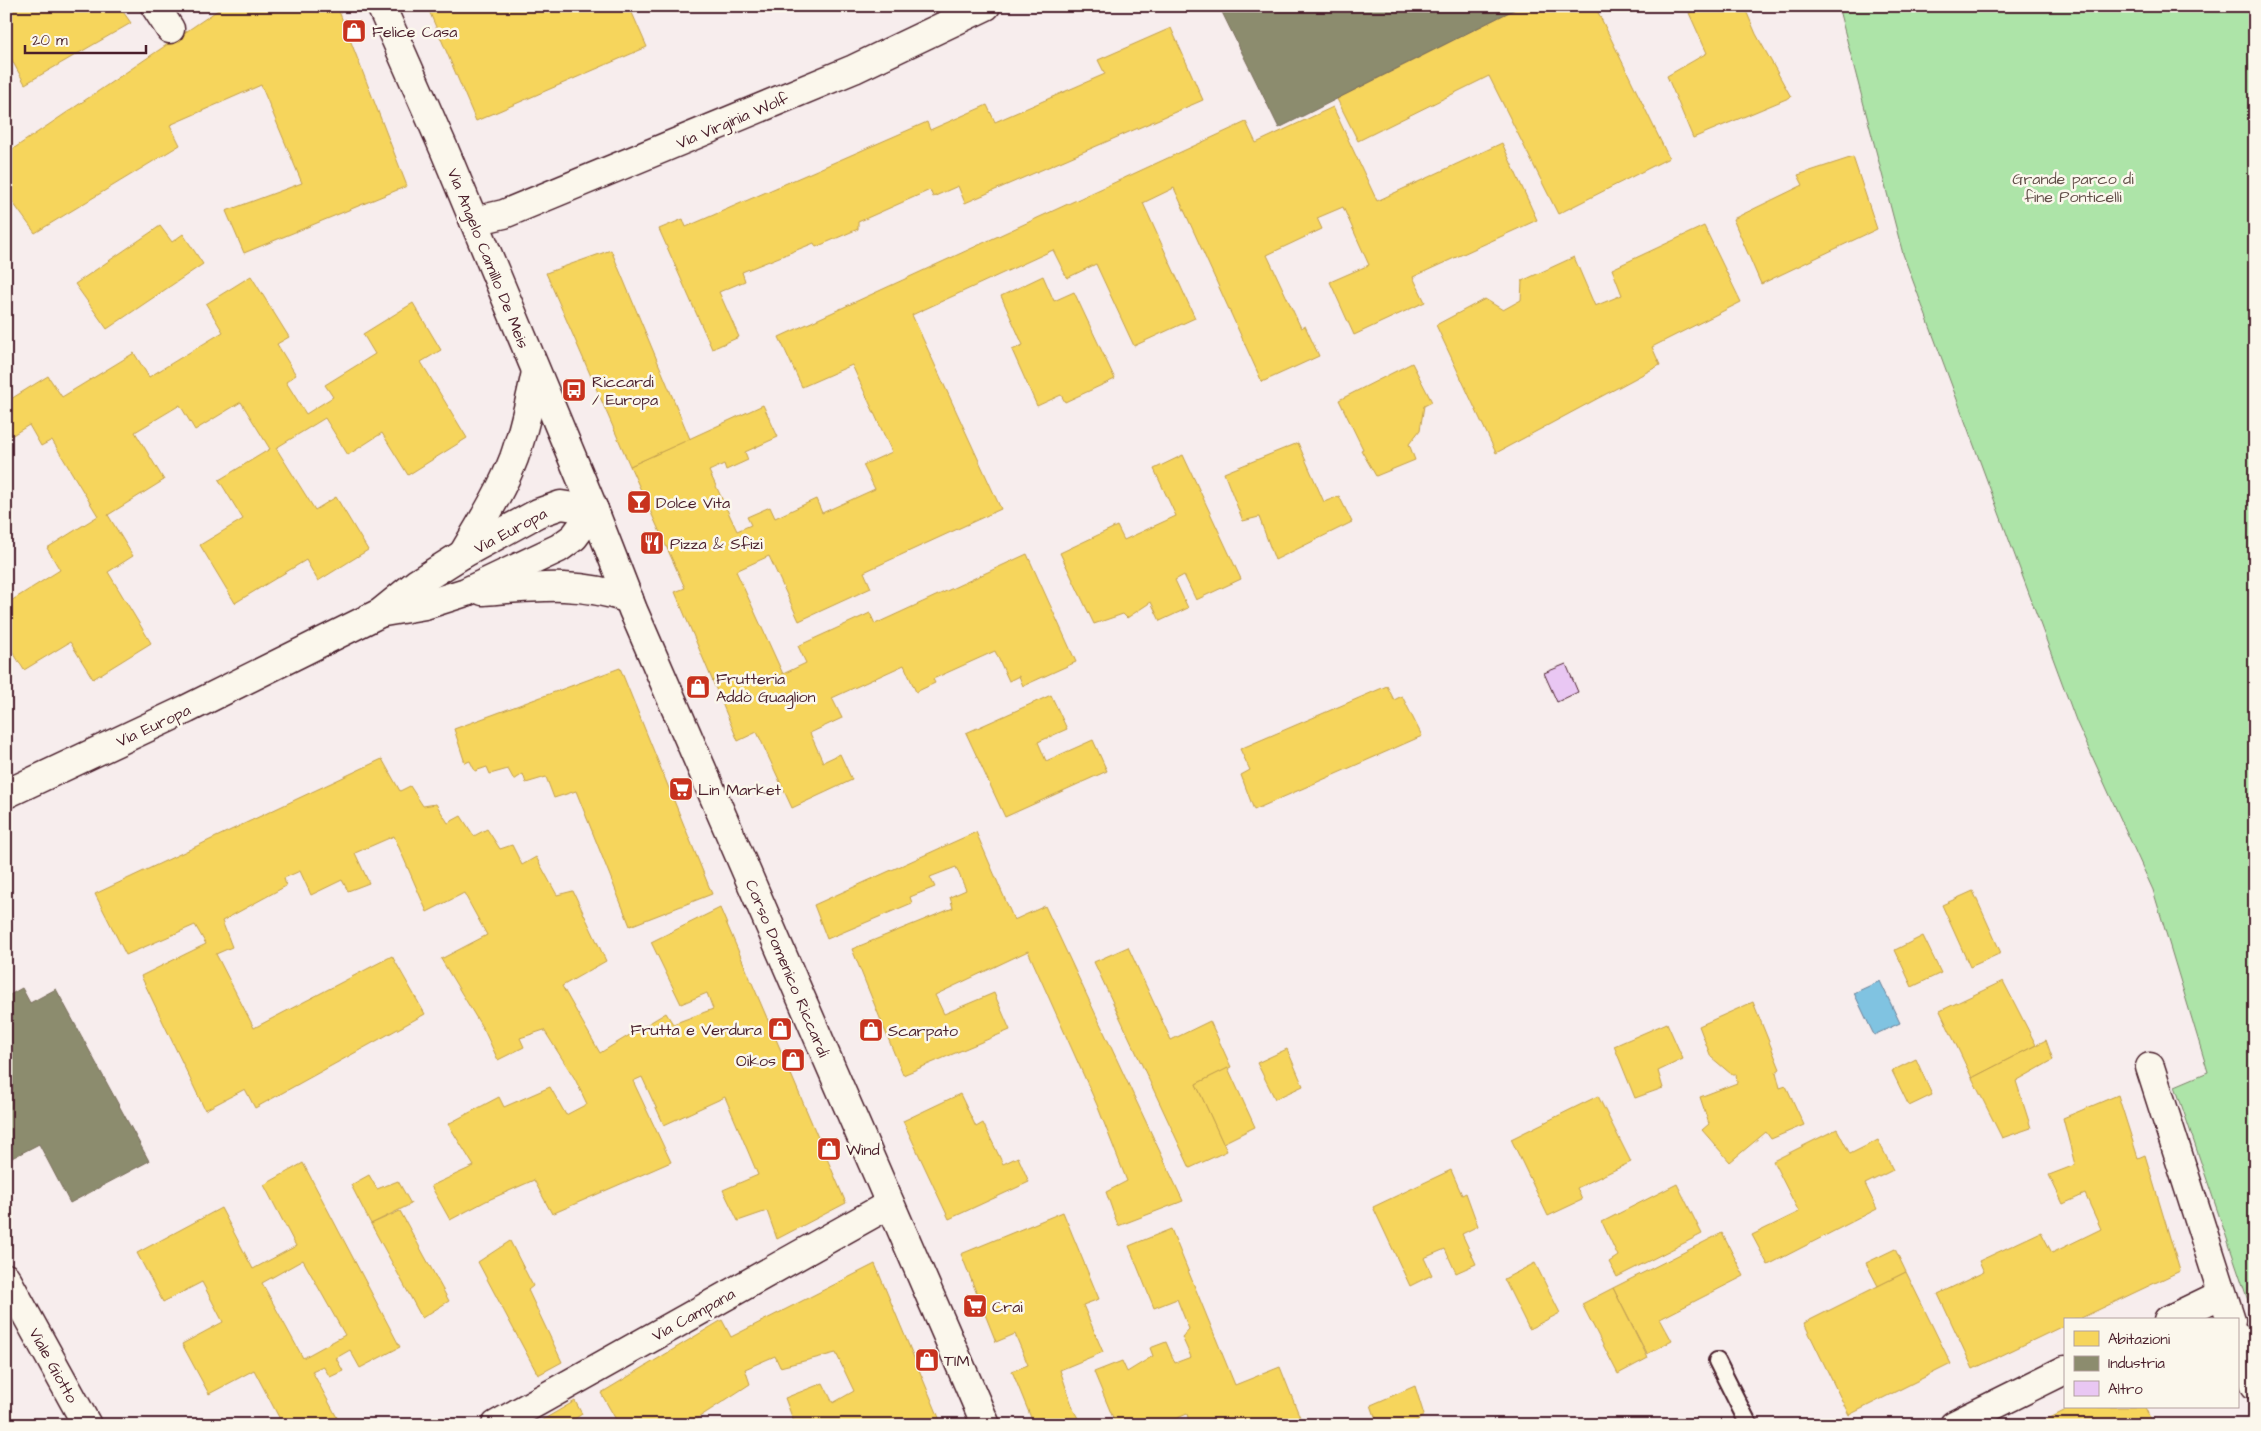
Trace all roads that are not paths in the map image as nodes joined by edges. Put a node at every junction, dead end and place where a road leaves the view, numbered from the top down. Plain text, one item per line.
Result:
1 (155, 6) edge
2 (381, 6) edge
3 (986, 6) edge
4 (170, 29) dead end
5 (474, 221) junction
6 (536, 372) junction
7 (594, 510) junction
8 (463, 554) junction
9 (466, 592) junction
10 (629, 600) junction
11 (380, 613) junction
12 (6, 794) edge
13 (2150, 1066) dead end
14 (890, 1204) junction
15 (6, 1278) edge
16 (2222, 1294) junction
17 (2172, 1318) edge
18 (2230, 1318) edge
19 (2238, 1340) edge
20 (1717, 1361) dead end
21 (2064, 1370) edge
22 (2255, 1385) edge
23 (87, 1425) edge
24 (496, 1425) edge
25 (986, 1425) edge
26 (1749, 1425) edge
27 (1954, 1425) edge

1 - 4 street
2 - 5 street, Via Angelo Camillo De Meis
3 - 5 street, Via Virginia Wolf
5 - 6 street, Via Angelo Camillo De Meis
6 - 7 street, Via Angelo Camillo De Meis
6 - 8 street
7 - 8 street, Via Europa
7 - 9 street, Via Europa
7 - 10 street, Corso Domenico Riccardi
8 - 11 street, Via Europa
9 - 10 street
9 - 11 street, Via Europa
10 - 14 street, Corso Domenico Riccardi
11 - 12 street, Via Europa
13 - 16 street
14 - 24 street, Via Campana
14 - 25 street, Corso Domenico Riccardi
15 - 23 street, Viale Giotto
16 - 17 street
16 - 18 street
19 - 22 street
20 - 26 lane
21 - 27 street

